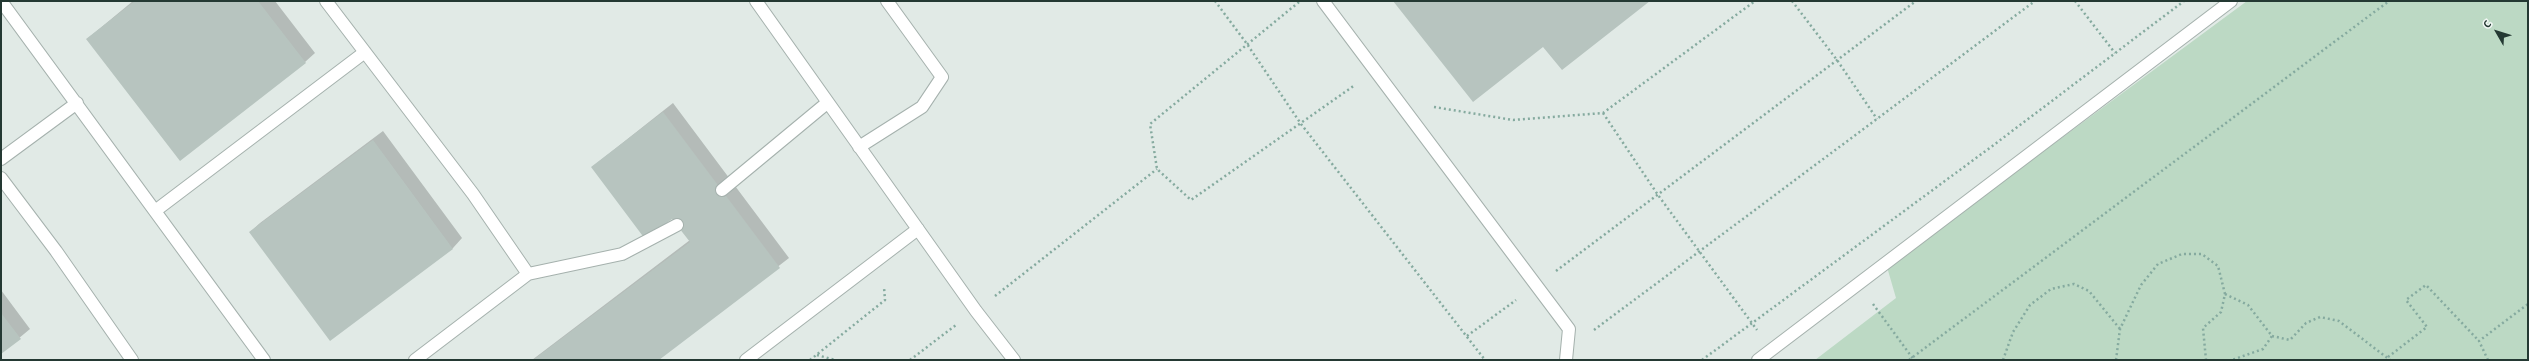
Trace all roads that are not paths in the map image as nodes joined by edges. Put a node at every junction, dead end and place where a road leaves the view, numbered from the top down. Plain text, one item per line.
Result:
1 (2, 1) edge
2 (326, 1) edge
3 (756, 1) edge
4 (887, 1) edge
5 (1323, 1) edge
6 (2231, 1) edge
7 (365, 52) junction
8 (76, 103) junction
9 (827, 103) junction
10 (859, 147) junction
11 (1, 159) edge
12 (1, 178) edge
13 (722, 190) dead end
14 (155, 211) junction
15 (677, 224) dead end
16 (918, 229) junction
17 (528, 274) junction
18 (1566, 355) edge
19 (132, 360) edge
20 (264, 360) edge
21 (415, 360) edge
22 (746, 360) edge
23 (1014, 360) edge
24 (1758, 360) edge

1 - 8 lane
2 - 7 lane
3 - 9 lane
4 - 10 lane
5 - 18 lane
6 - 24 lane
7 - 14 lane
7 - 17 lane
8 - 11 lane
8 - 14 lane
9 - 10 lane
9 - 13 lane
10 - 16 lane
12 - 19 lane
14 - 20 lane
15 - 17 lane
16 - 22 lane
16 - 23 lane
17 - 21 lane

